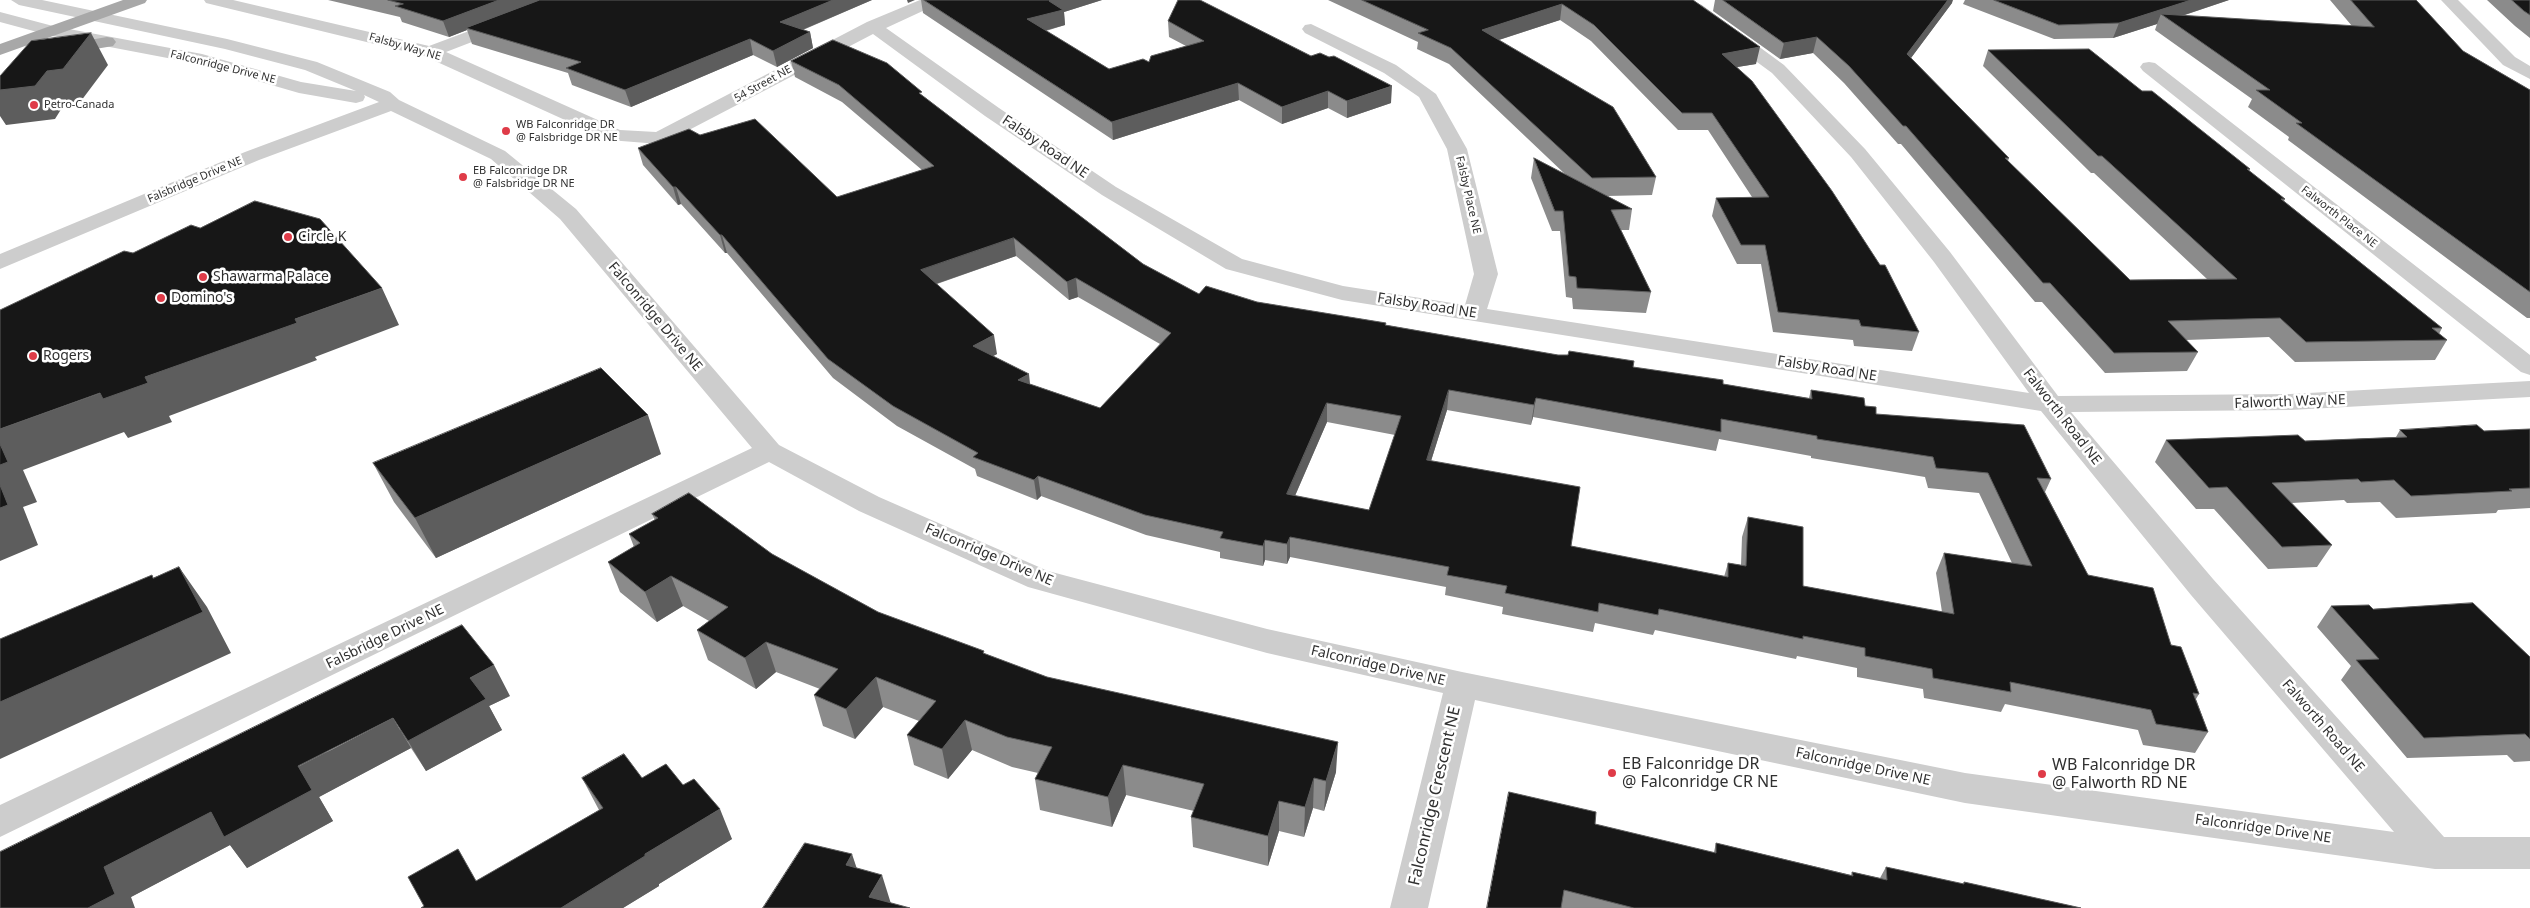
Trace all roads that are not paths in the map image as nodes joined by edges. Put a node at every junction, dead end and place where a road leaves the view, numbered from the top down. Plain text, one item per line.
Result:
1 (19, 0) edge
2 (139, 0) edge
3 (212, 0) edge
4 (567, 0) edge
5 (934, 0) edge
6 (2449, 0) edge
7 (1696, 4) edge
8 (93, 8) edge
9 (64, 10) junction
10 (0, 17) edge
11 (24, 24) junction
12 (873, 26) junction
13 (1312, 30) dead end
14 (52, 31) junction
15 (0, 32) edge
16 (107, 42) junction
17 (0, 50) edge
18 (430, 52) junction
19 (0, 64) edge
20 (2149, 67) dead end
21 (2530, 74) edge
22 (392, 104) junction
23 (616, 136) joint
24 (0, 262) edge
25 (1474, 313) junction
26 (2530, 367) edge
27 (2530, 390) edge
28 (2050, 404) junction
29 (769, 452) junction
30 (1462, 685) junction
31 (0, 822) edge
32 (2435, 853) junction
33 (2530, 853) edge
34 (1409, 908) edge

1 - 9 street, Falconridge Drive NE
2 - 8 main road
3 - 18 street, Falsby Way NE
4 - 18 street
5 - 12 street, 54 Street NE
6 - 21 street
7 - 28 street, Falworth Road NE
8 - 9 street, Falconridge Drive NE
8 - 14 main road
8 - 22 street, Falconridge Drive NE
9 - 11 main road
10 - 11 street, Falconridge Drive NE
11 - 14 street, Falconridge Drive NE
11 - 15 main road
12 - 23 street, 54 Street NE
12 - 25 street, Falsby Road NE
13 - 25 street, Falsby Place NE
14 - 16 street, Falconridge Drive NE
14 - 17 main road
16 - 19 main road
16 - 22 street, Falconridge Drive NE
18 - 23 street, Falsby Way NE
20 - 26 street, Falworth Place NE
22 - 24 street, Falsbridge Drive NE
22 - 29 street, Falconridge Drive NE
25 - 28 street, Falsby Road NE
27 - 28 street, Falworth Way NE
28 - 32 street, Falworth Road NE
29 - 30 street, Falconridge Drive NE
29 - 31 street, Falsbridge Drive NE
30 - 32 street, Falconridge Drive NE
30 - 34 street, Falconridge Crescent NE
32 - 33 street, Falconridge Drive NE

